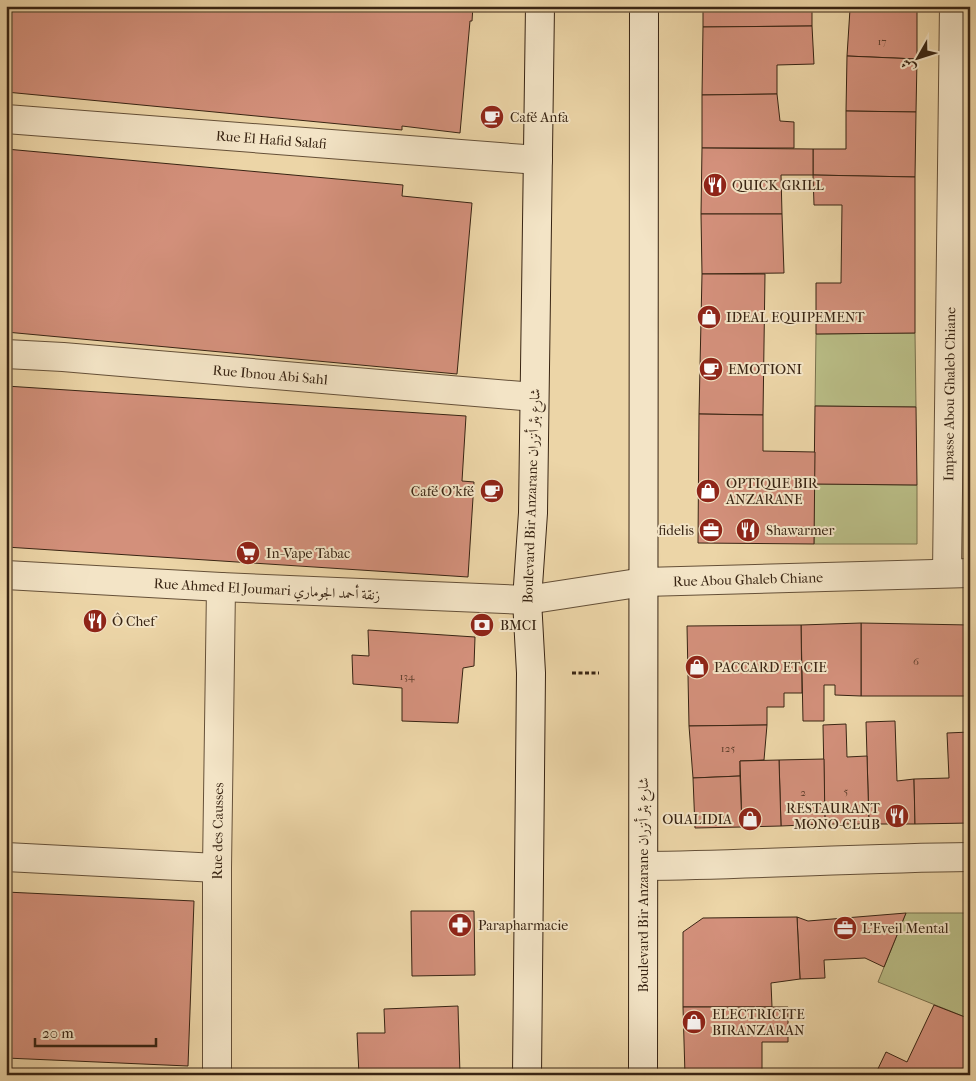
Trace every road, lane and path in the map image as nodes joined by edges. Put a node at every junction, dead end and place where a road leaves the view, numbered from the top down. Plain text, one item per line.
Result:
1 (540, 6) edge
2 (644, 6) edge
3 (954, 6) edge
4 (6, 119) edge
5 (538, 160) junction
6 (6, 354) edge
7 (534, 397) junction
8 (959, 573) edge
9 (6, 575) edge
10 (644, 582) junction
11 (222, 587) junction
12 (527, 600) junction
13 (572, 673) dead end
14 (599, 673) dead end
15 (6, 857) edge
16 (970, 857) edge
17 (644, 866) junction
18 (217, 868) junction
19 (217, 1075) edge
20 (527, 1075) edge
21 (643, 1075) edge

1 - 5 street, Boulevard Bir Anzarane شارع بئر أنزران
2 - 10 street, Boulevard Bir Anzarane شارع بئر أنزران
3 - 8 street, Impasse Abou Ghaleb Chiane
4 - 5 street, Rue El Hafid Salafi
5 - 7 street, Boulevard Bir Anzarane شارع بئر أنزران
6 - 7 street, Rue Ibnou Abi Sahl
7 - 12 street, Boulevard Bir Anzarane شارع بئر أنزران
8 - 10 street, Rue Abou Ghaleb Chiane
9 - 11 street, Rue Ahmed El Joumari زنقة أحمد الجوماري
10 - 12 street, Rue Abou Ghaleb Chiane
10 - 17 street, Boulevard Bir Anzarane شارع بئر أنزران
11 - 12 street, Rue Ahmed El Joumari زنقة أحمد الجوماري
11 - 18 street, Rue des Causses
12 - 20 street, Boulevard Bir Anzarane شارع بئر أنزران
13 - 14 path
15 - 18 street
16 - 17 street
17 - 21 street, Boulevard Bir Anzarane شارع بئر أنزران
18 - 19 street, Rue des Causses

